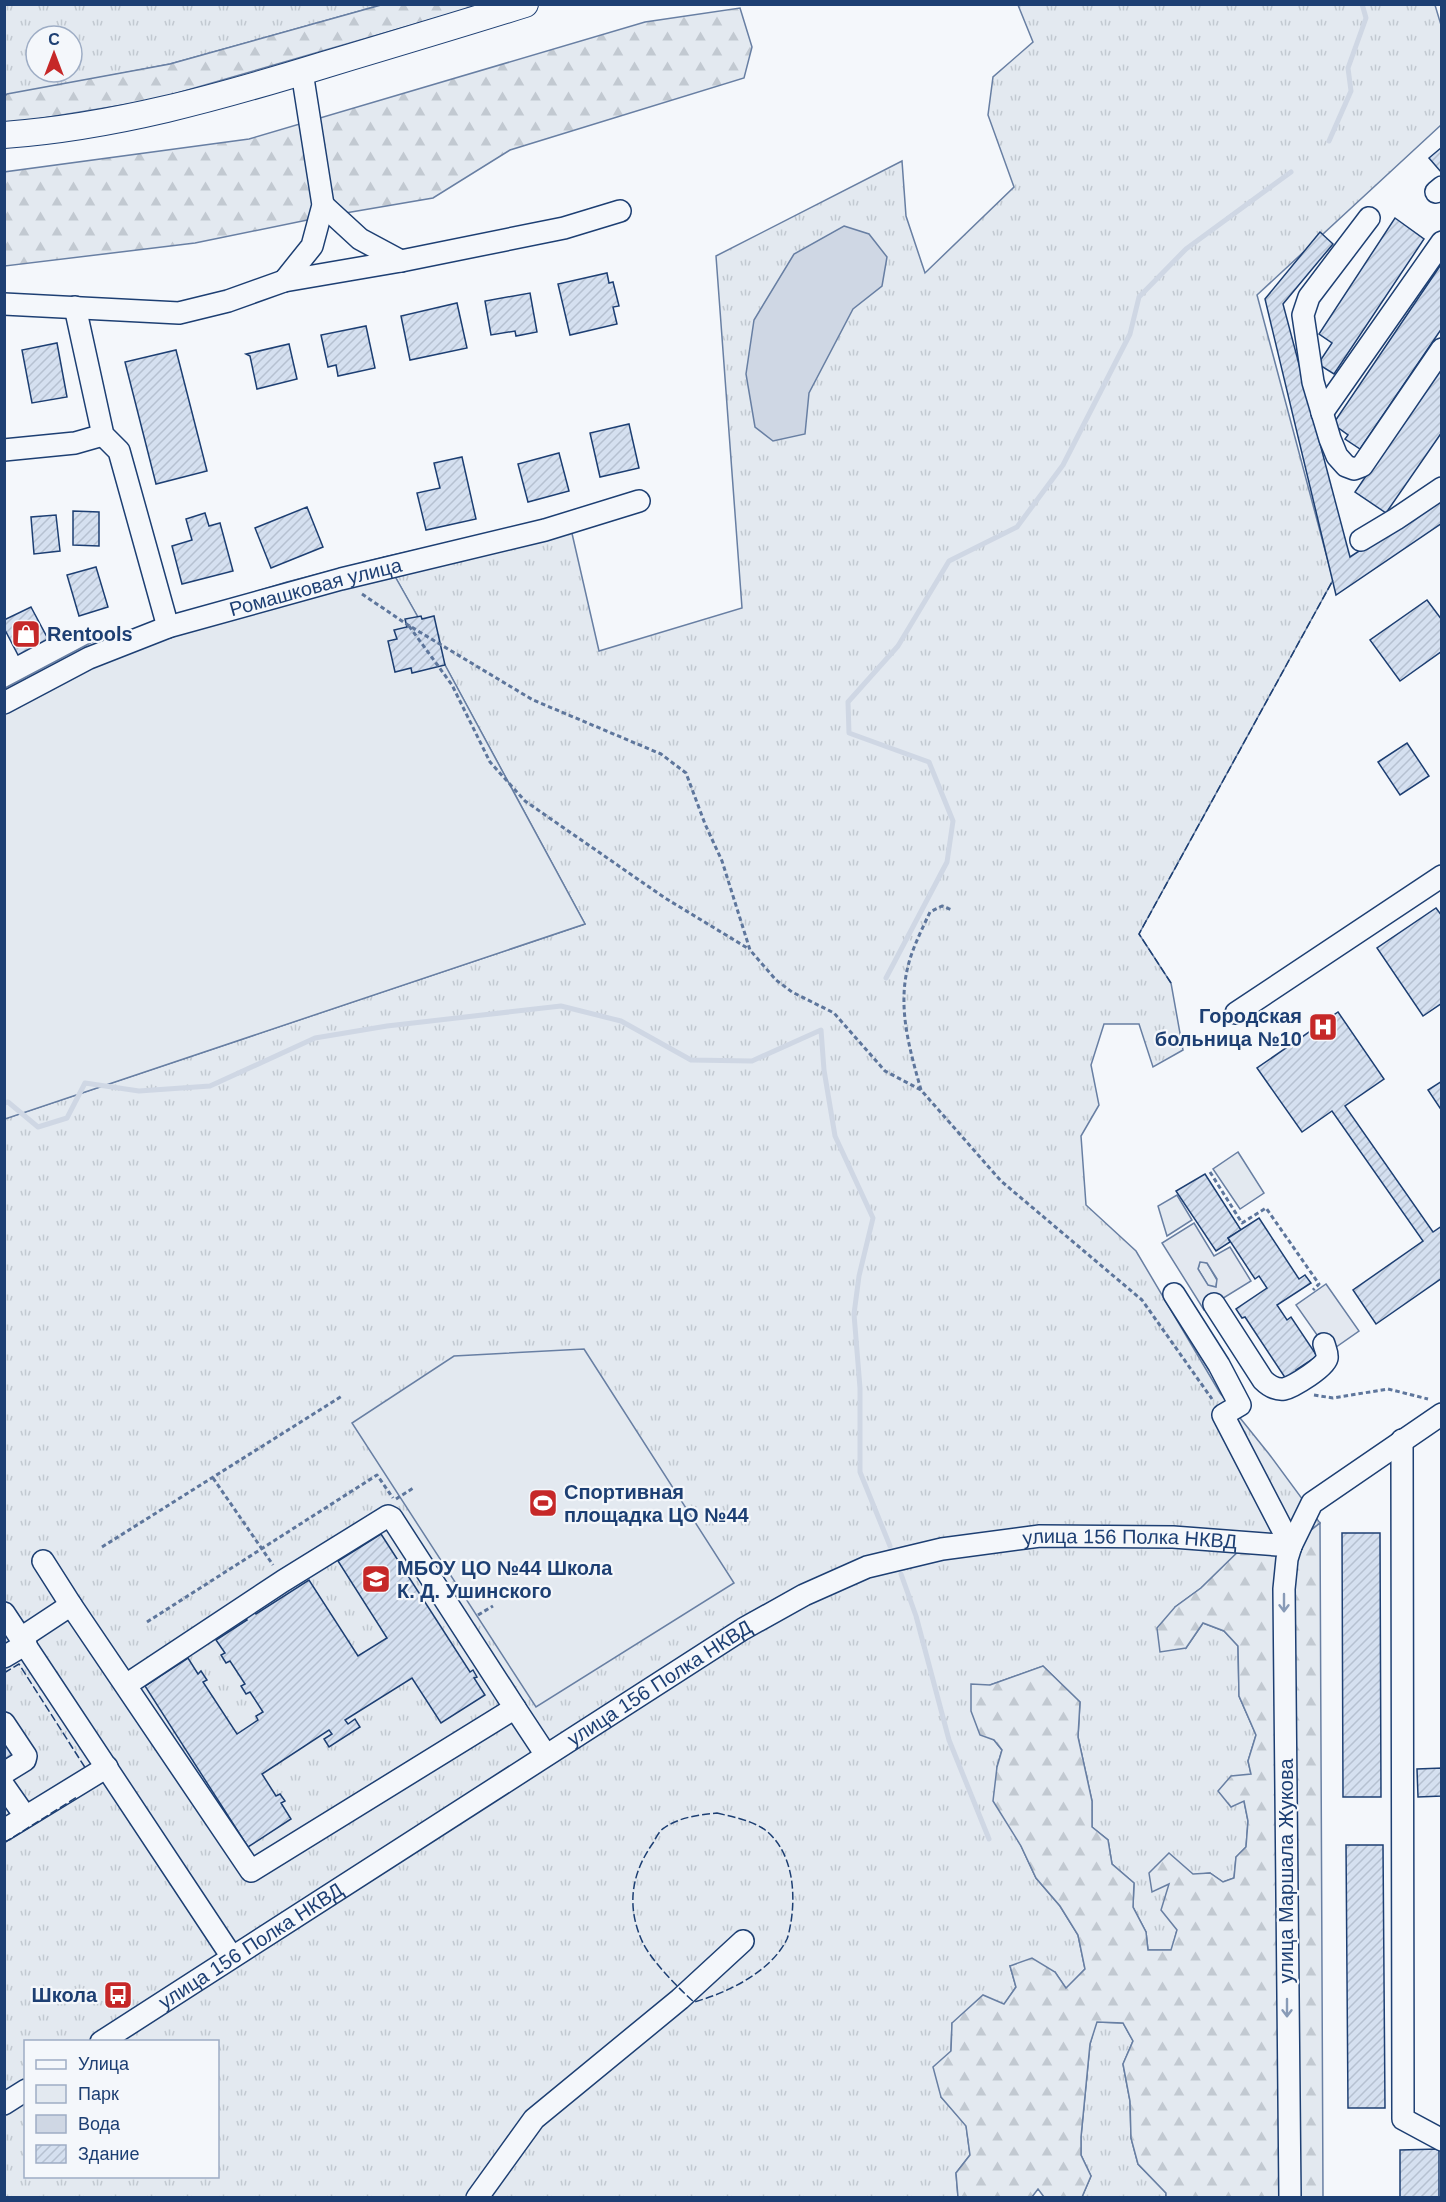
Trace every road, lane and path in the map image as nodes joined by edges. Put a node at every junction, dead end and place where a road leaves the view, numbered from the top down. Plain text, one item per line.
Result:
1 (525, 4) edge
2 (302, 72) junction
3 (4, 135) edge
4 (323, 205) junction
5 (620, 211) dead end
6 (1369, 218) dead end
7 (1442, 242) edge
8 (401, 261) junction
9 (284, 281) junction
10 (4, 304) edge
11 (75, 307) junction
12 (1442, 349) edge
13 (1322, 413) junction
14 (103, 435) junction
15 (4, 450) edge
16 (1442, 488) edge
17 (639, 501) dead end
18 (1361, 540) dead end
19 (340, 579) junction
20 (408, 624) junction
21 (168, 627) junction
22 (4, 703) edge
23 (1442, 876) edge
24 (952, 910) dead end
25 (750, 950) junction
26 (1236, 1013) dead end
27 (921, 1090) junction
28 (1209, 1172) dead end
29 (1313, 1290) dead end
30 (1174, 1294) dead end
31 (1214, 1305) dead end
32 (1324, 1344) dead end
33 (1300, 1382) junction
34 (1272, 1388) junction
35 (342, 1396) dead end
36 (1436, 1407) edge
37 (1231, 1410) junction
38 (1402, 1440) junction
39 (213, 1478) junction
40 (415, 1487) dead end
41 (1291, 1546) junction
42 (102, 1547) dead end
43 (261, 1549) junction
44 (43, 1562) dead end
45 (284, 1581) junction
46 (71, 1605) junction
47 (4, 1613) edge
48 (147, 1622) dead end
49 (23, 1641) junction
50 (4, 1657) edge
51 (126, 1684) junction
52 (515, 1708) junction
53 (4, 1723) edge
54 (546, 1755) junction
55 (106, 1767) junction
56 (4, 1773) edge
57 (4, 1786) edge
58 (25, 1816) junction
59 (4, 1830) edge
60 (743, 1941) dead end
61 (232, 1957) junction
62 (104, 2040) edge
63 (24, 2091) edge
64 (4, 2104) edge
65 (1442, 2140) edge
66 (477, 2198) edge
67 (1290, 2198) edge

1 - 2 main road
2 - 3 main road
2 - 4 street
4 - 8 street
4 - 9 street
5 - 8 street
6 - 13 street
7 - 13 street
8 - 9 street
9 - 11 street
10 - 11 street
11 - 14 street
12 - 13 street
14 - 15 street
14 - 21 street
16 - 18 street
17 - 19 street, Ромашковая улица
19 - 20 path
19 - 21 street, Ромашковая улица
20 - 25 path
20 - 25 path
21 - 22 street, Ромашковая улица
23 - 26 street
24 - 27 path
25 - 27 path
27 - 37 path
28 - 29 path
30 - 37 street
31 - 34 street
32 - 33 street
33 - 34 street
33 - 36 path
34 - 37 street
35 - 39 path
36 - 38 street, улица Маршала Жукова
37 - 41 street
38 - 41 street, улица Маршала Жукова
38 - 65 street
39 - 42 path
39 - 43 path
40 - 43 path
41 - 54 street, улица 156 Полка НКВД
41 -> 67 street, улица Маршала Жукова
43 - 45 path
43 - 48 path
44 - 46 street
45 - 51 street
45 - 52 street
46 - 49 street
46 - 51 street
47 - 49 street
49 - 50 street
49 - 55 street
51 - 52 street
52 - 54 street
53 - 56 street
54 - 61 street, улица 156 Полка НКВД
55 - 58 street
55 - 61 street
57 - 58 street
58 - 59 street
60 - 66 street
61 - 62 street, улица 156 Полка НКВД
63 - 64 street

